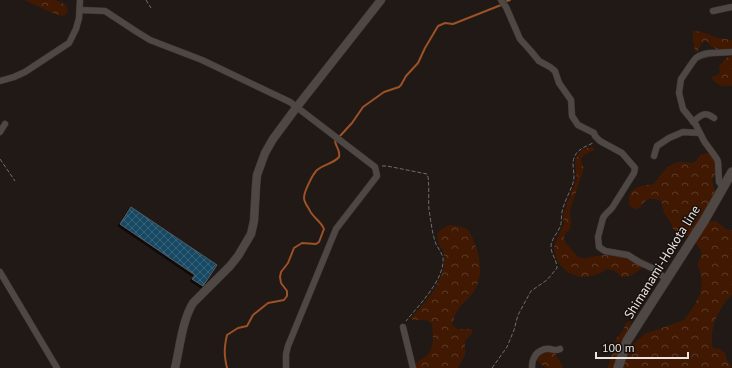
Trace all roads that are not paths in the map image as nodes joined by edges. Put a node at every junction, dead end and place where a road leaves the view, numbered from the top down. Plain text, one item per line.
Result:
1 (80, 0) edge
2 (380, 0) edge
3 (501, 0) edge
4 (732, 7) edge
5 (80, 10) junction
6 (713, 11) dead end
7 (732, 52) edge
8 (0, 81) edge
9 (296, 108) junction
10 (714, 118) dead end
11 (693, 122) junction
12 (5, 124) dead end
13 (0, 132) edge
14 (700, 133) junction
15 (654, 156) dead end
16 (732, 172) edge
17 (723, 187) junction
18 (0, 272) edge
19 (666, 280) junction
20 (404, 327) road end
21 (560, 349) dead end
22 (57, 368) edge
23 (175, 368) edge
24 (286, 368) edge
25 (413, 368) edge
26 (532, 368) edge
27 (618, 368) edge

1 - 5 street
2 - 9 street
3 - 19 street
4 - 6 street
5 - 8 street
5 - 9 street
7 - 11 street
9 - 23 street
9 - 24 street
10 - 11 street
11 - 14 street
12 - 13 street
14 - 15 street
14 - 17 street
16 - 17 main road, Shimanami-Hokota line
17 - 19 main road, Shimanami-Hokota line
18 - 22 street
19 - 27 main road, Shimanami-Hokota line
20 - 25 street
21 - 26 street

